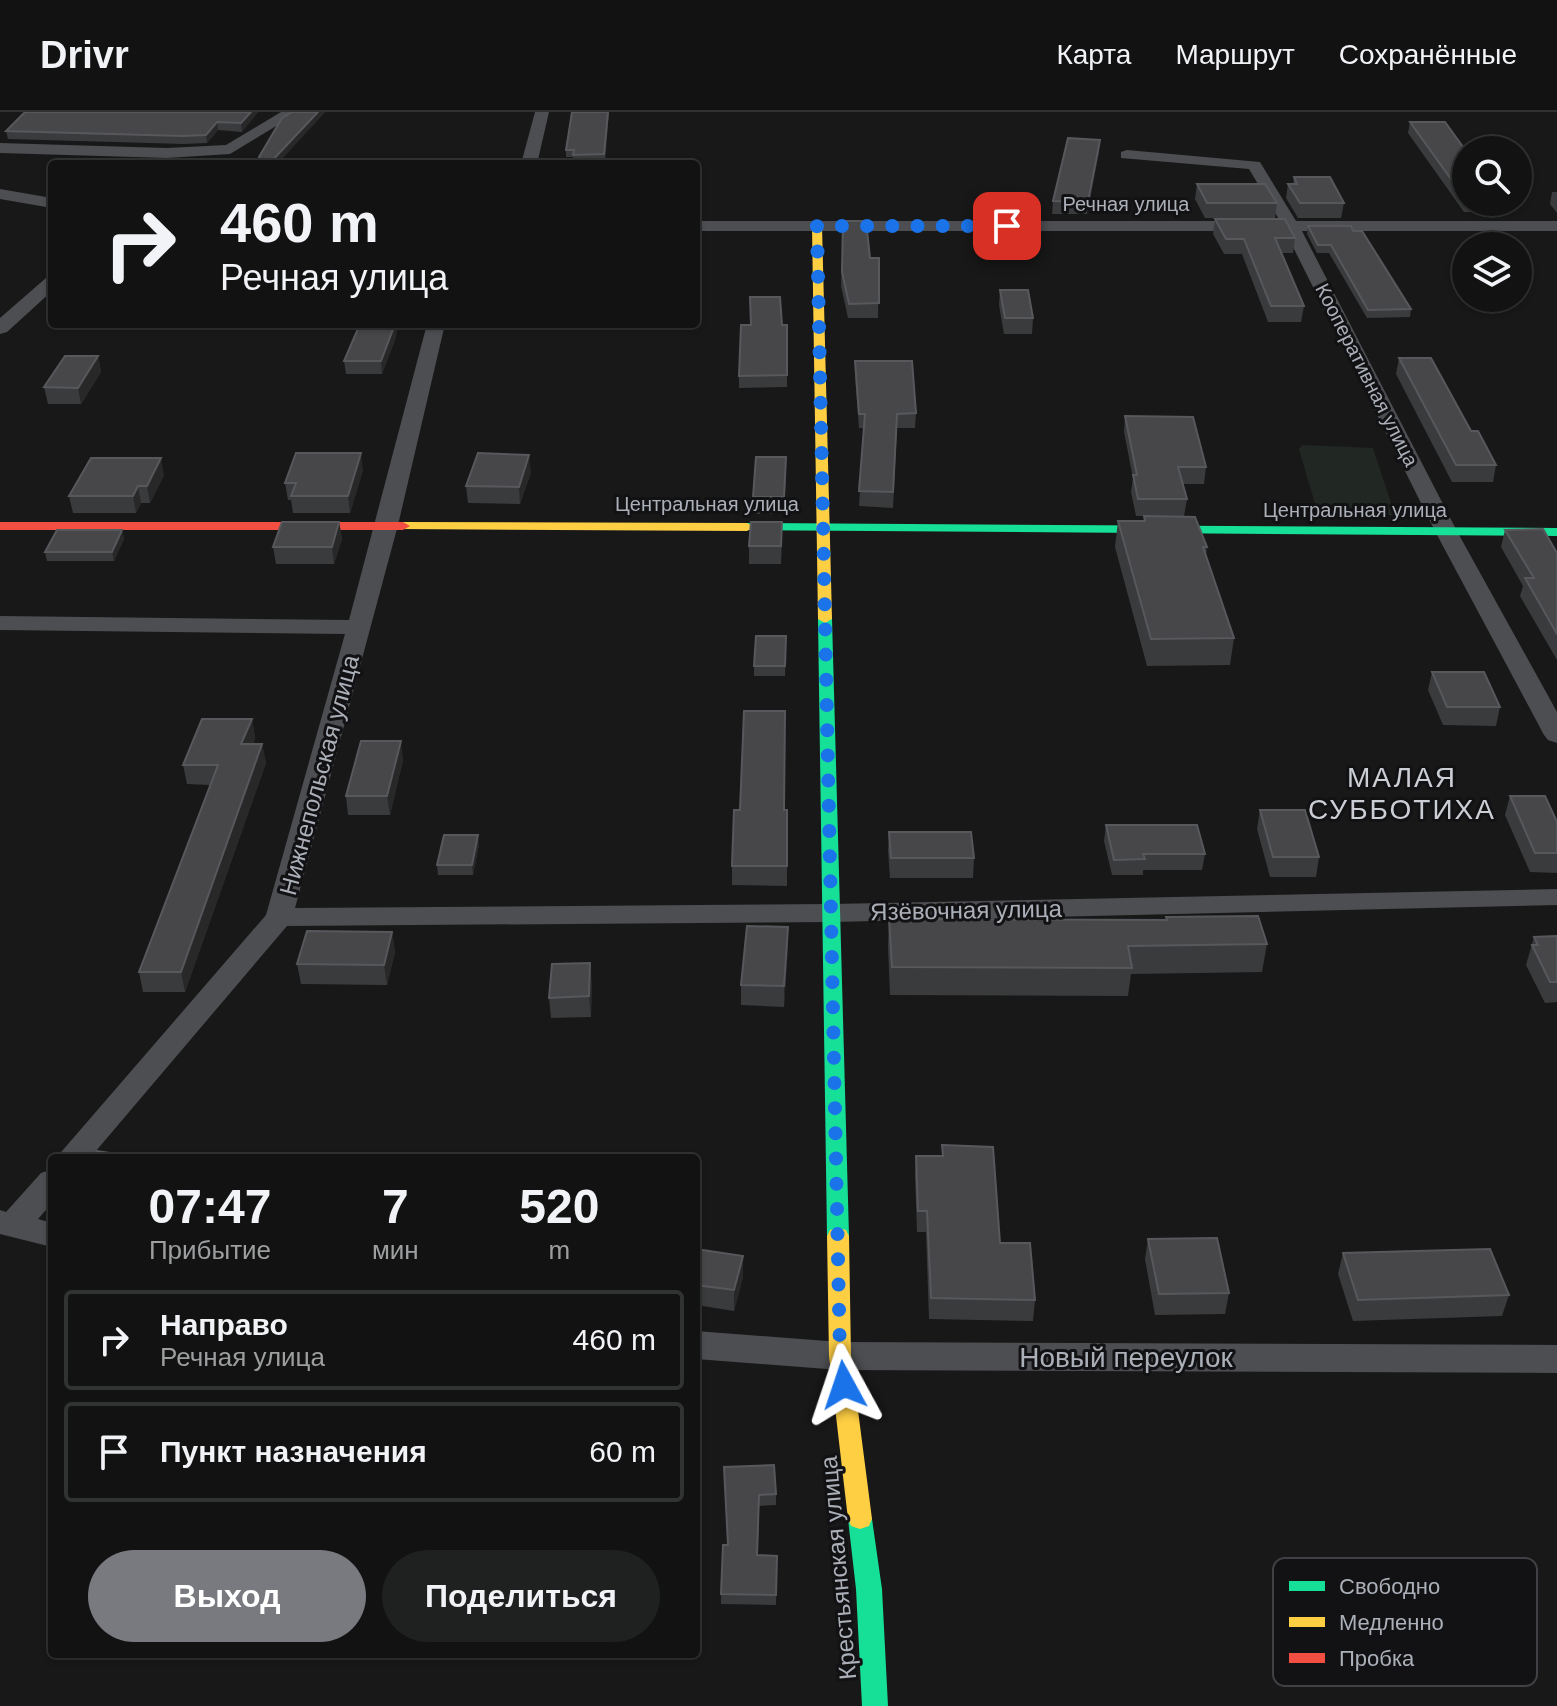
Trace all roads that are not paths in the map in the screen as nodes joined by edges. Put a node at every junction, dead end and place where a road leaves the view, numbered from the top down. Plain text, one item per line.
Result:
1 (292, 112) edge
2 (542, 112) edge
3 (0, 148) edge
4 (1127, 155) dead end
5 (530, 160) edge
6 (0, 194) edge
7 (48, 202) edge
8 (700, 226) edge
9 (817, 226) junction
10 (1291, 226) junction
11 (1557, 226) edge
12 (48, 286) edge
13 (0, 328) edge
14 (435, 328) edge
15 (387, 525) junction
16 (0, 526) edge
17 (825, 527) junction
18 (1557, 532) edge
19 (1447, 533) junction
20 (0, 623) edge
21 (359, 627) junction
22 (1557, 735) edge
23 (1557, 897) edge
24 (832, 913) junction
25 (279, 917) junction
26 (75, 1154) edge
27 (48, 1185) edge
28 (7, 1224) edge
29 (48, 1234) edge
30 (700, 1345) edge
31 (840, 1356) junction
32 (1557, 1359) edge
33 (875, 1706) edge

1 - 3 street
2 - 5 street
4 - 10 street, Кооперативная улица
6 - 7 street
8 - 9 street, Речная улица
9 - 10 street, Речная улица
9 - 17 street, Крестьянская улица
10 - 11 street, Речная улица
10 - 19 street, Кооперативная улица
12 - 13 street
14 - 15 street, Нижнепольская улица
15 - 16 street, Центральная улица
15 - 17 street, Центральная улица
15 - 21 street, Нижнепольская улица
17 - 19 street, Центральная улица
17 - 24 street, Крестьянская улица
18 - 19 street, Центральная улица
19 - 22 street, Кооперативная улица
20 - 21 street
21 - 25 street, Нижнепольская улица
23 - 24 street, Язёвочная улица
24 - 25 street, Язёвочная улица
24 - 31 street, Крестьянская улица
25 - 26 street, Нижнепольская улица
27 - 28 street
28 - 29 street
30 - 31 street, Новый переулок
31 - 32 street, Новый переулок
31 - 33 street, Крестьянская улица

